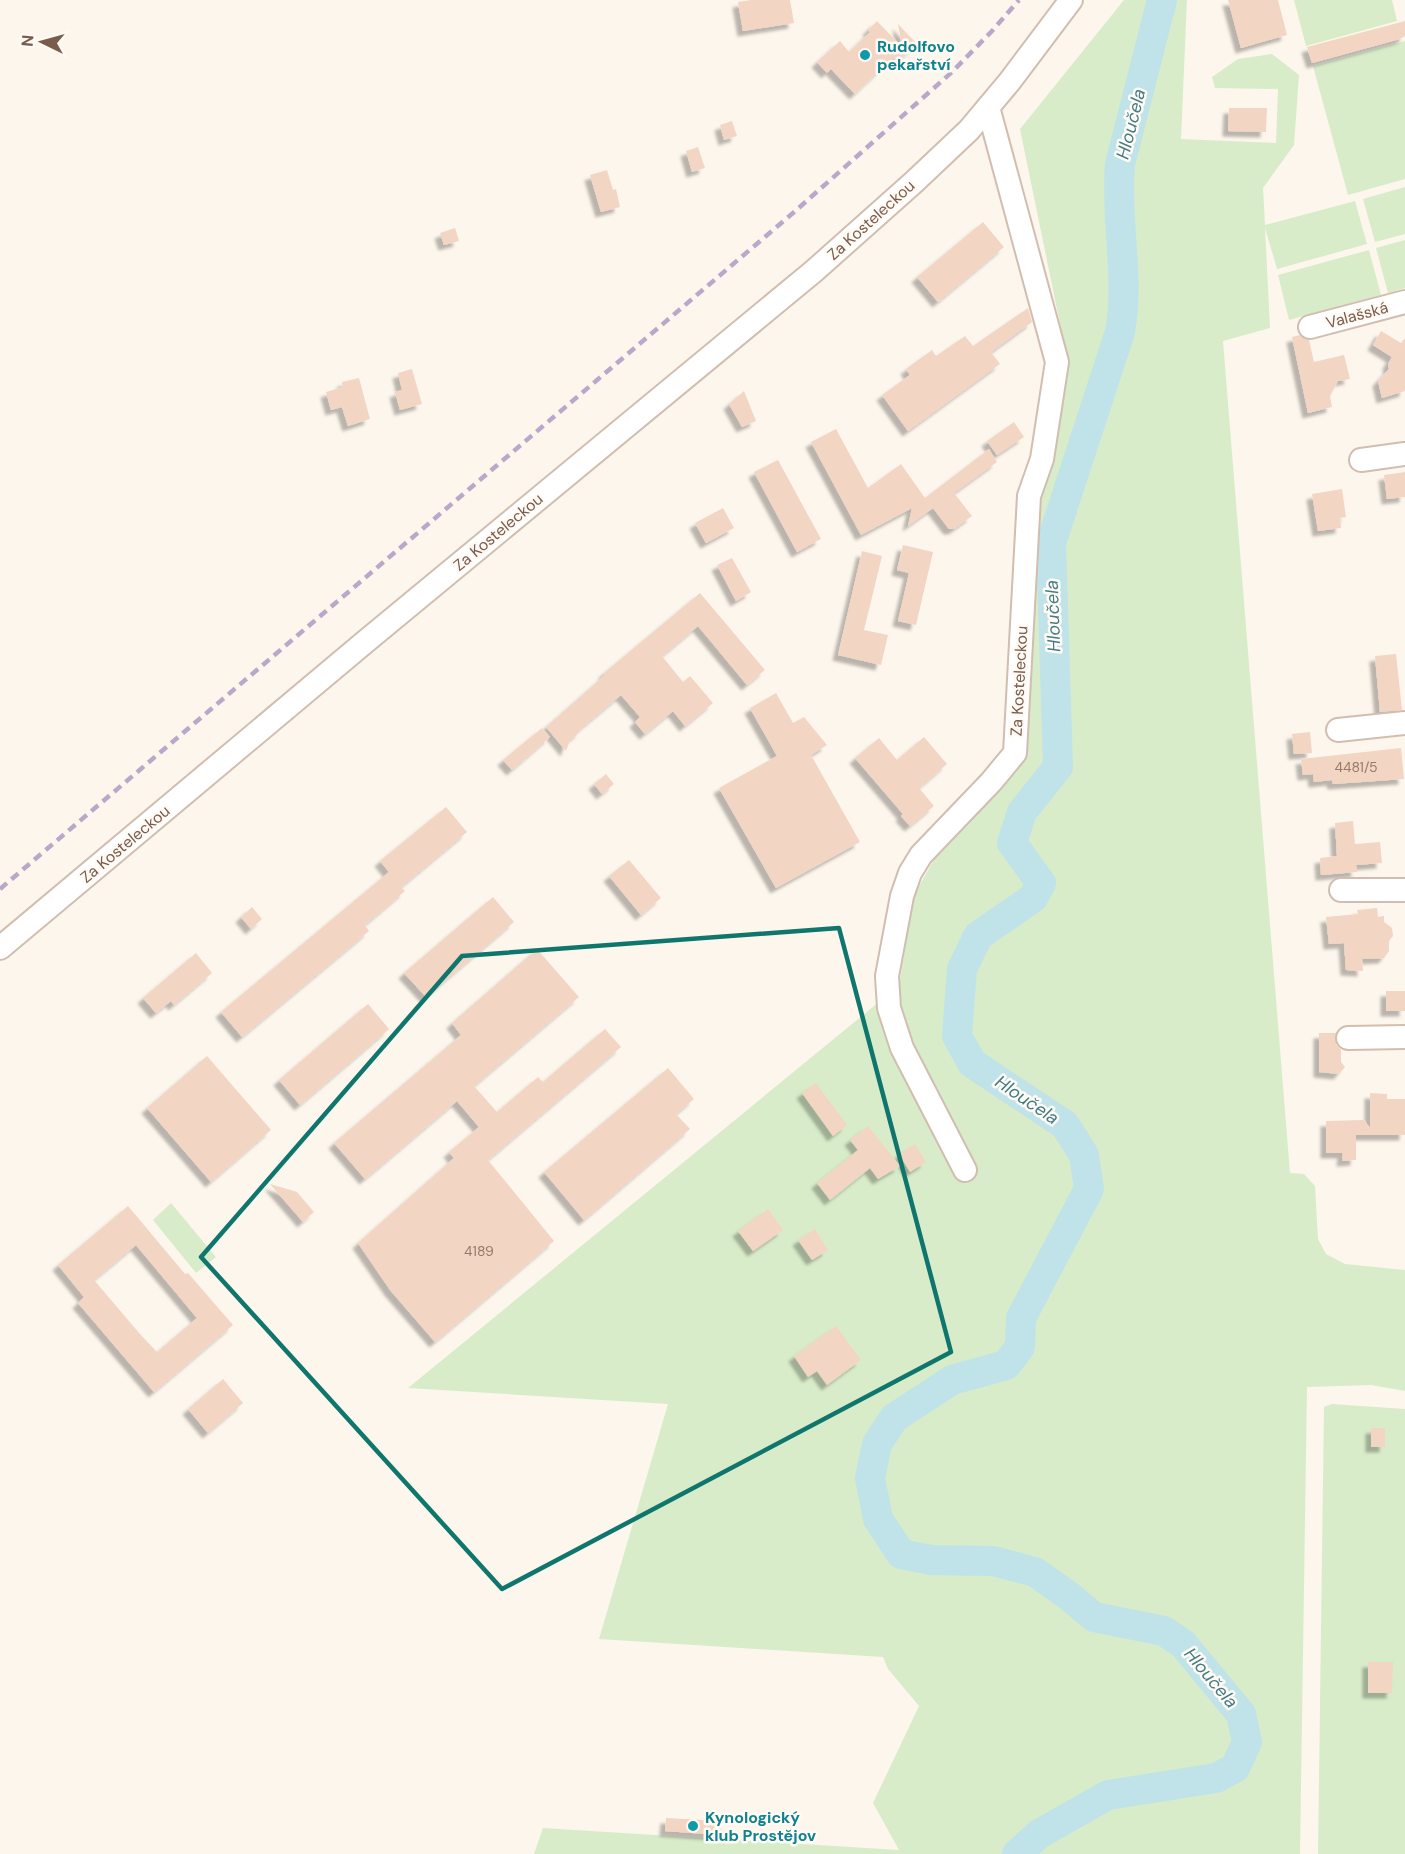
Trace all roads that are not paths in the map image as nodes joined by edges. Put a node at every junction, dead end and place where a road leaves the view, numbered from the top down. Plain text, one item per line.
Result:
1 (1071, 0) edge
2 (988, 107) junction
3 (1405, 302) edge
4 (1310, 327) dead end
5 (1405, 454) edge
6 (1361, 460) dead end
7 (1405, 723) edge
8 (1338, 730) dead end
9 (1341, 890) dead end
10 (1405, 890) edge
11 (0, 948) edge
12 (1405, 1037) edge
13 (1348, 1038) dead end
14 (965, 1170) dead end

1 - 2 street, Za Kosteleckou
2 - 11 street, Za Kosteleckou
2 - 14 street, Za Kosteleckou
3 - 4 street, Valašská
5 - 6 street
7 - 8 street
9 - 10 street
12 - 13 street

